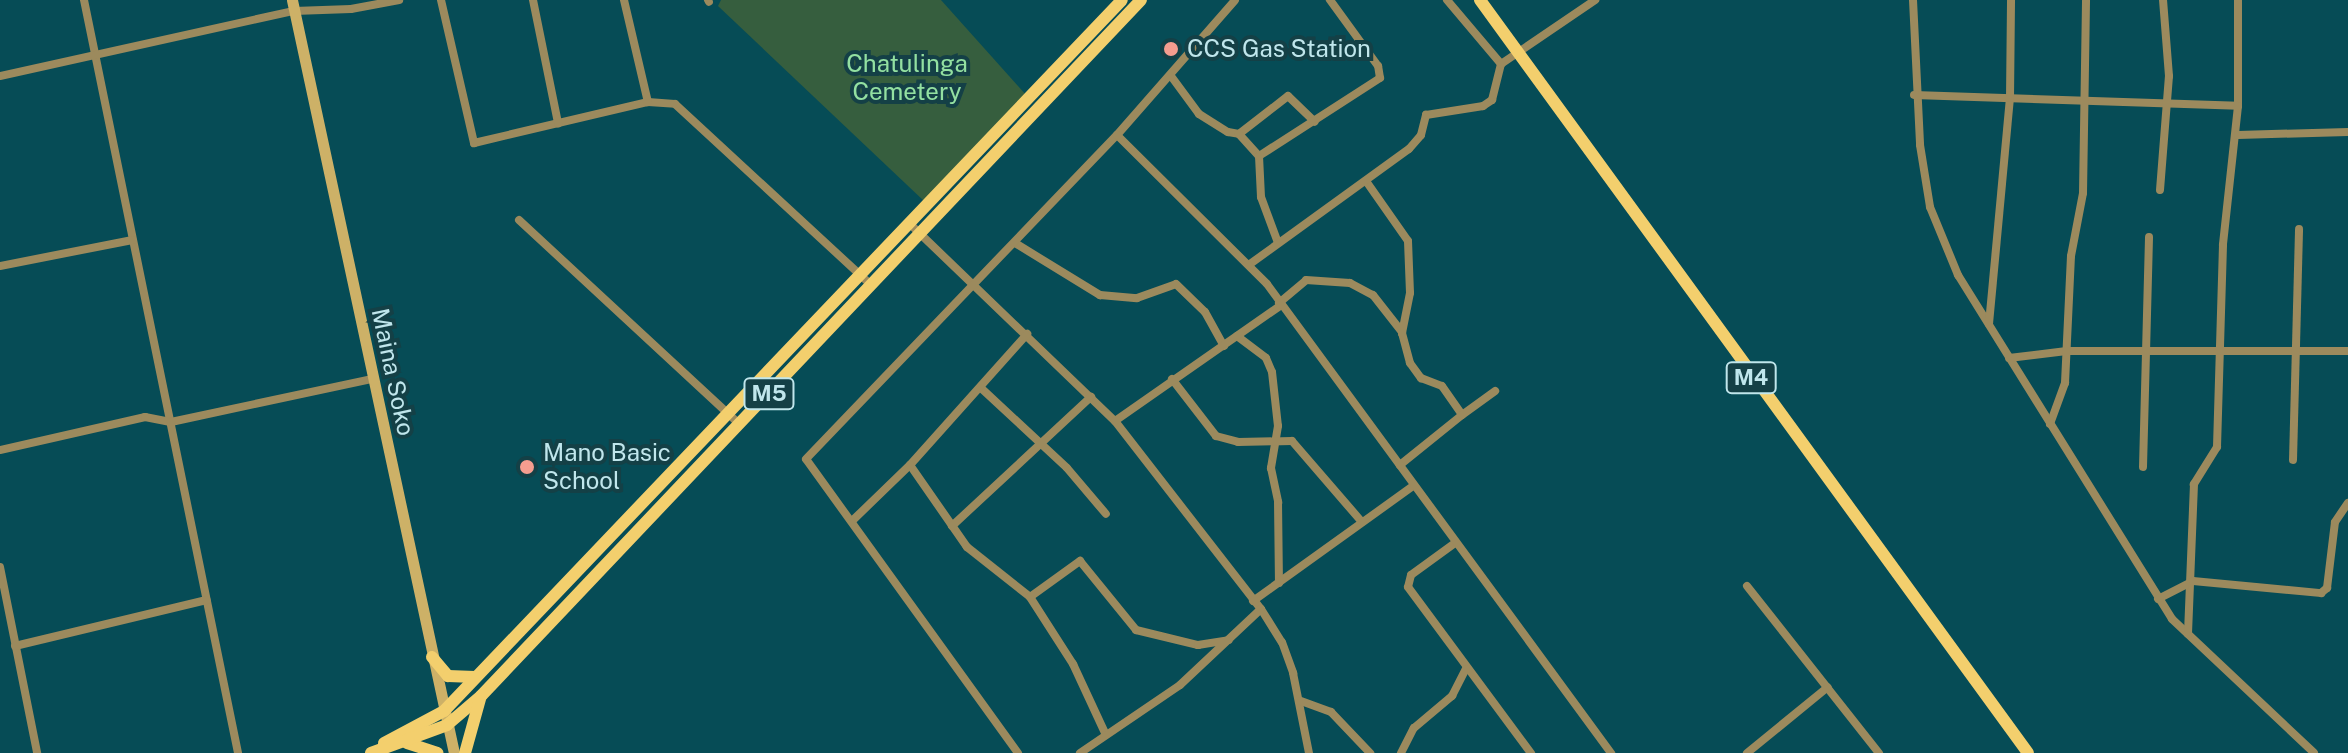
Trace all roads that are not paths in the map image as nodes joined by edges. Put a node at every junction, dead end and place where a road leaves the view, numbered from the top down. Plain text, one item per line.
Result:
1 (84, 0) edge
2 (399, 0) edge
3 (441, 0) edge
4 (533, 0) edge
5 (624, 0) edge
6 (1122, 0) edge
7 (1141, 0) edge
8 (1235, 0) edge
9 (1330, 0) edge
10 (1447, 0) edge
11 (1480, 0) edge
12 (1595, 0) edge
13 (1913, 0) edge
14 (2011, 0) edge
15 (2086, 0) edge
16 (2163, 0) edge
17 (2238, 0) edge
18 (293, 6) edge
19 (1518, 49) junction
20 (95, 55) junction
21 (1501, 64) junction
22 (0, 76) edge
23 (1171, 76) junction
24 (1914, 95) junction
25 (2010, 98) junction
26 (2087, 100) junction
27 (2168, 101) junction
28 (648, 102) junction
29 (2238, 106) junction
30 (1315, 122) junction
31 (558, 123) junction
32 (2348, 132) edge
33 (1239, 134) junction
34 (1117, 135) junction
35 (2238, 135) junction
36 (1259, 156) junction
37 (1366, 181) junction
38 (2160, 190) dead end
39 (519, 220) dead end
40 (916, 229) junction
41 (2299, 229) dead end
42 (2149, 237) dead end
43 (132, 240) junction
44 (1015, 243) junction
45 (1278, 243) junction
46 (1250, 264) junction
47 (0, 266) edge
48 (867, 281) junction
49 (975, 286) junction
50 (1280, 304) junction
51 (1988, 325) junction
52 (1402, 333) junction
53 (1027, 334) junction
54 (1237, 336) junction
55 (1224, 346) junction
56 (2067, 351) junction
57 (2145, 351) junction
58 (2348, 351) edge
59 (2220, 353) junction
60 (2297, 354) junction
61 (2009, 358) junction
62 (372, 379) junction
63 (1172, 379) junction
64 (981, 388) junction
65 (1495, 391) dead end
66 (1091, 397) junction
67 (1462, 415) junction
68 (727, 416) junction
69 (1115, 421) junction
70 (171, 422) junction
71 (2050, 424) junction
72 (740, 425) junction
73 (1277, 438) junction
74 (1040, 445) junction
75 (0, 450) edge
76 (2293, 460) dead end
77 (910, 465) junction
78 (1400, 465) junction
79 (2143, 467) dead end
80 (1413, 486) junction
81 (2348, 503) edge
82 (1106, 514) dead end
83 (852, 521) junction
84 (1362, 522) junction
85 (952, 526) junction
86 (1455, 543) junction
87 (0, 567) edge
88 (2193, 581) junction
89 (1279, 583) junction
90 (1747, 586) dead end
91 (1030, 597) junction
92 (2158, 599) junction
93 (207, 600) junction
94 (1253, 601) junction
95 (1261, 609) junction
96 (2188, 634) junction
97 (1229, 640) junction
98 (15, 646) junction
99 (432, 657) junction
100 (1466, 669) junction
101 (477, 675) junction
102 (1828, 687) junction
103 (481, 696) junction
104 (1301, 701) junction
105 (444, 711) junction
106 (447, 725) junction
107 (1106, 735) junction
108 (407, 743) junction
109 (37, 753) edge
110 (238, 753) edge
111 (363, 753) edge
112 (371, 753) edge
113 (437, 753) edge
114 (454, 753) edge
115 (465, 753) edge
116 (1018, 753) edge
117 (1080, 753) edge
118 (1309, 753) edge
119 (1370, 753) edge
120 (1401, 753) edge
121 (1531, 753) edge
122 (1611, 753) edge
123 (1747, 753) edge
124 (1879, 753) edge
125 (2028, 753) edge
126 (2314, 753) edge

1 - 20 street
2 - 18 street
3 - 31 street
4 - 31 street
5 - 28 street
6 - 40 main road, M5
7 - 40 main road, M5
8 - 23 street
9 - 30 street
10 - 21 street
11 - 19 main road, M4
12 - 19 street
13 - 24 street
14 - 25 street
15 - 26 street
16 - 27 street
17 - 29 street
18 - 20 street
18 - 62 street, Maina Soko
19 - 21 street
19 - 125 main road, M4
20 - 22 street
20 - 43 street
21 - 37 street
23 - 33 street
23 - 34 street
24 - 25 street
24 - 51 street
25 - 26 street
25 - 51 street
26 - 27 street
26 - 56 street
27 - 29 street
27 - 38 street
28 - 31 street
28 - 48 street
29 - 35 street
30 - 33 street
30 - 36 street
32 - 35 street
33 - 36 street
34 - 44 street
34 - 46 street
35 - 59 street
36 - 45 street
37 - 45 street
37 - 52 street
39 - 68 street
40 - 48 main road, M5
40 - 49 street
41 - 60 street
42 - 57 street
43 - 47 street
43 - 70 street
44 - 49 street
44 - 55 street
45 - 46 street
46 - 50 street
48 - 68 main road, M5
48 - 72 main road, M5
49 - 53 street
49 - 83 street
50 - 52 street
50 - 54 street
50 - 78 street
51 - 61 street
52 - 67 street
53 - 64 street
53 - 66 street
54 - 55 street
54 - 73 street
55 - 63 street
56 - 57 street
56 - 61 street
56 - 71 street
57 - 59 street
57 - 79 street
58 - 60 street
59 - 60 street
59 - 88 street
60 - 76 street
61 - 71 street
62 - 70 street
62 - 99 street, Maina Soko
63 - 69 street
63 - 73 street
64 - 74 street
64 - 77 street
65 - 67 street
66 - 69 street
66 - 74 street
67 - 78 street
68 - 72 street
68 - 101 main road, M5
69 - 94 street
70 - 75 street
70 - 93 street
71 - 92 street
72 - 103 main road, M5
73 - 84 street
73 - 89 street
74 - 82 street
74 - 85 street
77 - 83 street
77 - 85 street
78 - 80 street
80 - 84 street
80 - 86 street
81 - 88 street
83 - 116 street
84 - 89 street
85 - 91 street
86 - 100 street
86 - 122 street
87 - 98 street
88 - 92 street
88 - 96 street
89 - 94 street
90 - 102 street
91 - 97 street
91 - 107 street
92 - 96 street
93 - 98 street
93 - 110 street
94 - 95 street
95 - 97 street
95 - 104 street
96 - 126 street
97 - 107 street
98 - 109 street
99 - 101 main road
99 - 105 street, Maina Soko
100 - 120 street
100 - 121 street
101 - 105 main road, M5
102 - 123 street
102 - 124 street
103 - 106 main road, M5
103 - 115 main road
104 - 118 street
104 - 119 street
105 - 106 street, Maina Soko
105 - 111 main road, M5
106 - 108 main road, M5
106 - 114 street, Maina Soko
107 - 117 street
108 - 112 main road, M5
108 - 113 main road

